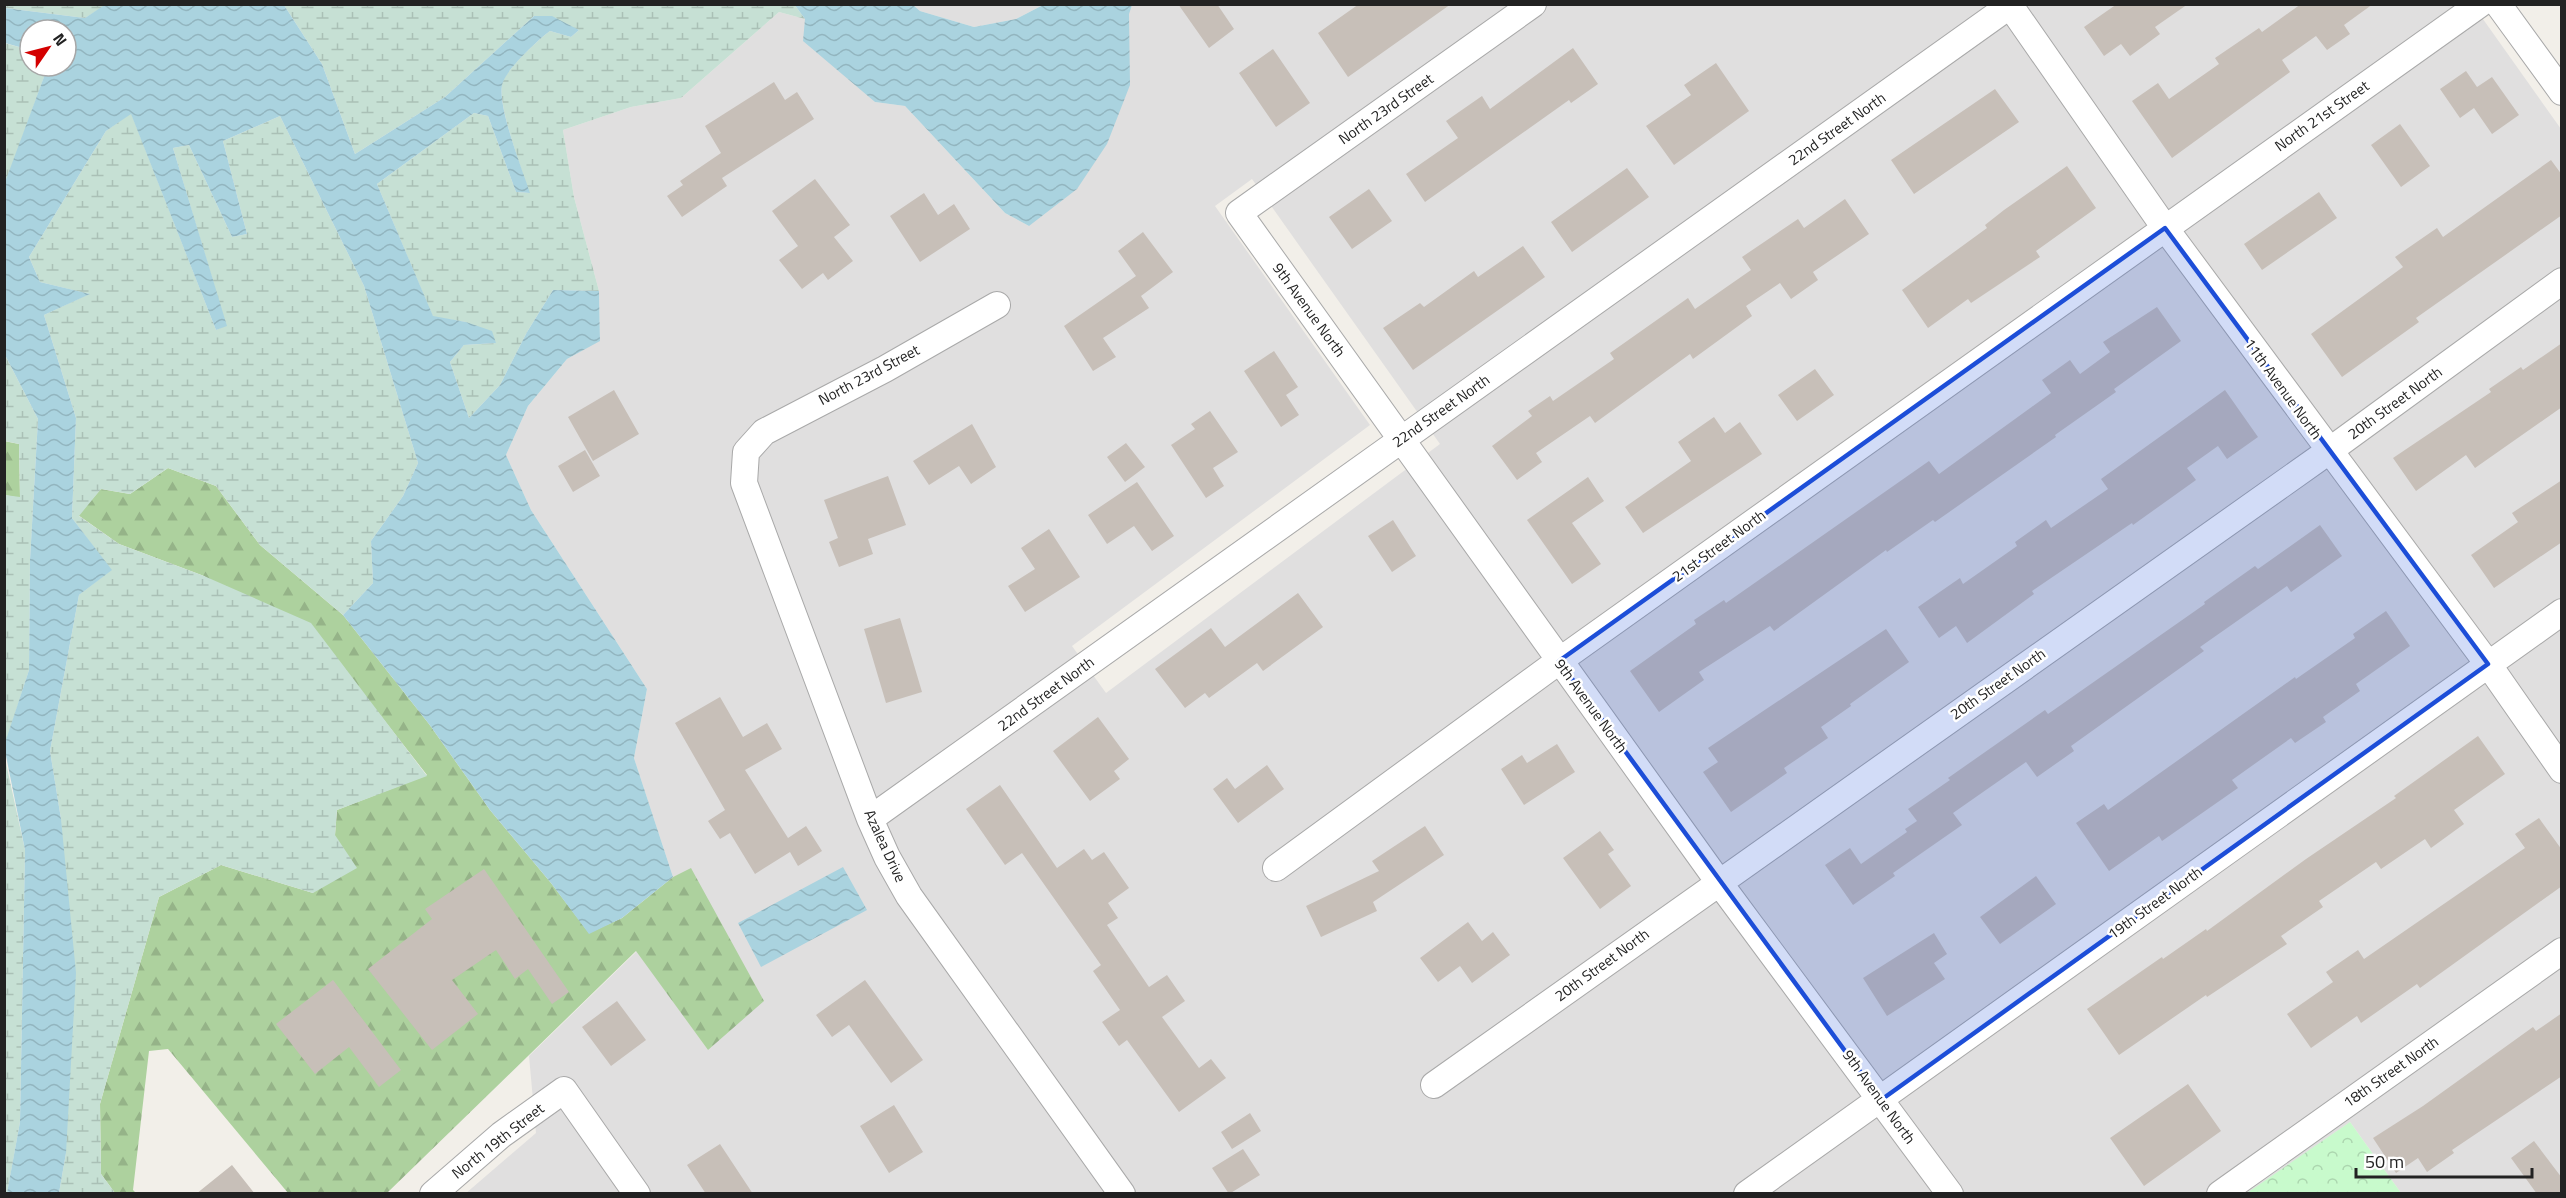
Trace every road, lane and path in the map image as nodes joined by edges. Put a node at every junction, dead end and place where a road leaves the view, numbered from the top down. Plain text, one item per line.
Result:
1 (1533, 4) edge
2 (2480, 4) edge
3 (2498, 4) edge
4 (2010, 5) edge
5 (2562, 92) edge
6 (1239, 213) joint
7 (2165, 228) junction
8 (2562, 281) edge
9 (997, 305) dead end
10 (1402, 439) junction
11 (2329, 451) junction
12 (746, 452) joint
13 (2562, 612) edge
14 (1559, 661) junction
15 (2488, 664) junction
16 (2562, 770) edge
17 (870, 819) junction
18 (1276, 868) dead end
19 (1718, 881) junction
20 (2562, 951) edge
21 (1434, 1085) dead end
22 (1881, 1100) junction
23 (433, 1194) edge
24 (637, 1194) edge
25 (1122, 1194) edge
26 (1748, 1194) edge
27 (1950, 1194) edge
28 (2220, 1194) edge

1 - 6 street, North 23rd Street
2 - 7 street, North 21st Street
3 - 5 street
4 - 7 street, 11th Avenue North
4 - 10 street, 22nd Street North
6 - 10 street, 9th Avenue North
7 - 11 street, 11th Avenue North
7 - 14 street, 21st Street North
8 - 11 street, 20th Street North
9 - 12 street, North 23rd Street
10 - 14 street, 9th Avenue North
10 - 17 street, 22nd Street North
11 - 15 street, 11th Avenue North
11 - 19 street, 20th Street North
12 - 17 street, Azalea Drive
13 - 15 street, 19th Street North
14 - 18 street, 21st Street North
14 - 19 street, 9th Avenue North
15 - 16 street, 11th Avenue North
15 - 22 street, 19th Street North
17 - 25 street, Azalea Drive
19 - 21 street, 20th Street North
19 - 22 street, 9th Avenue North
20 - 28 street, 18th Street North
22 - 26 street, 19th Street North
22 - 27 street, 9th Avenue North
23 - 24 street, North 19th Street

